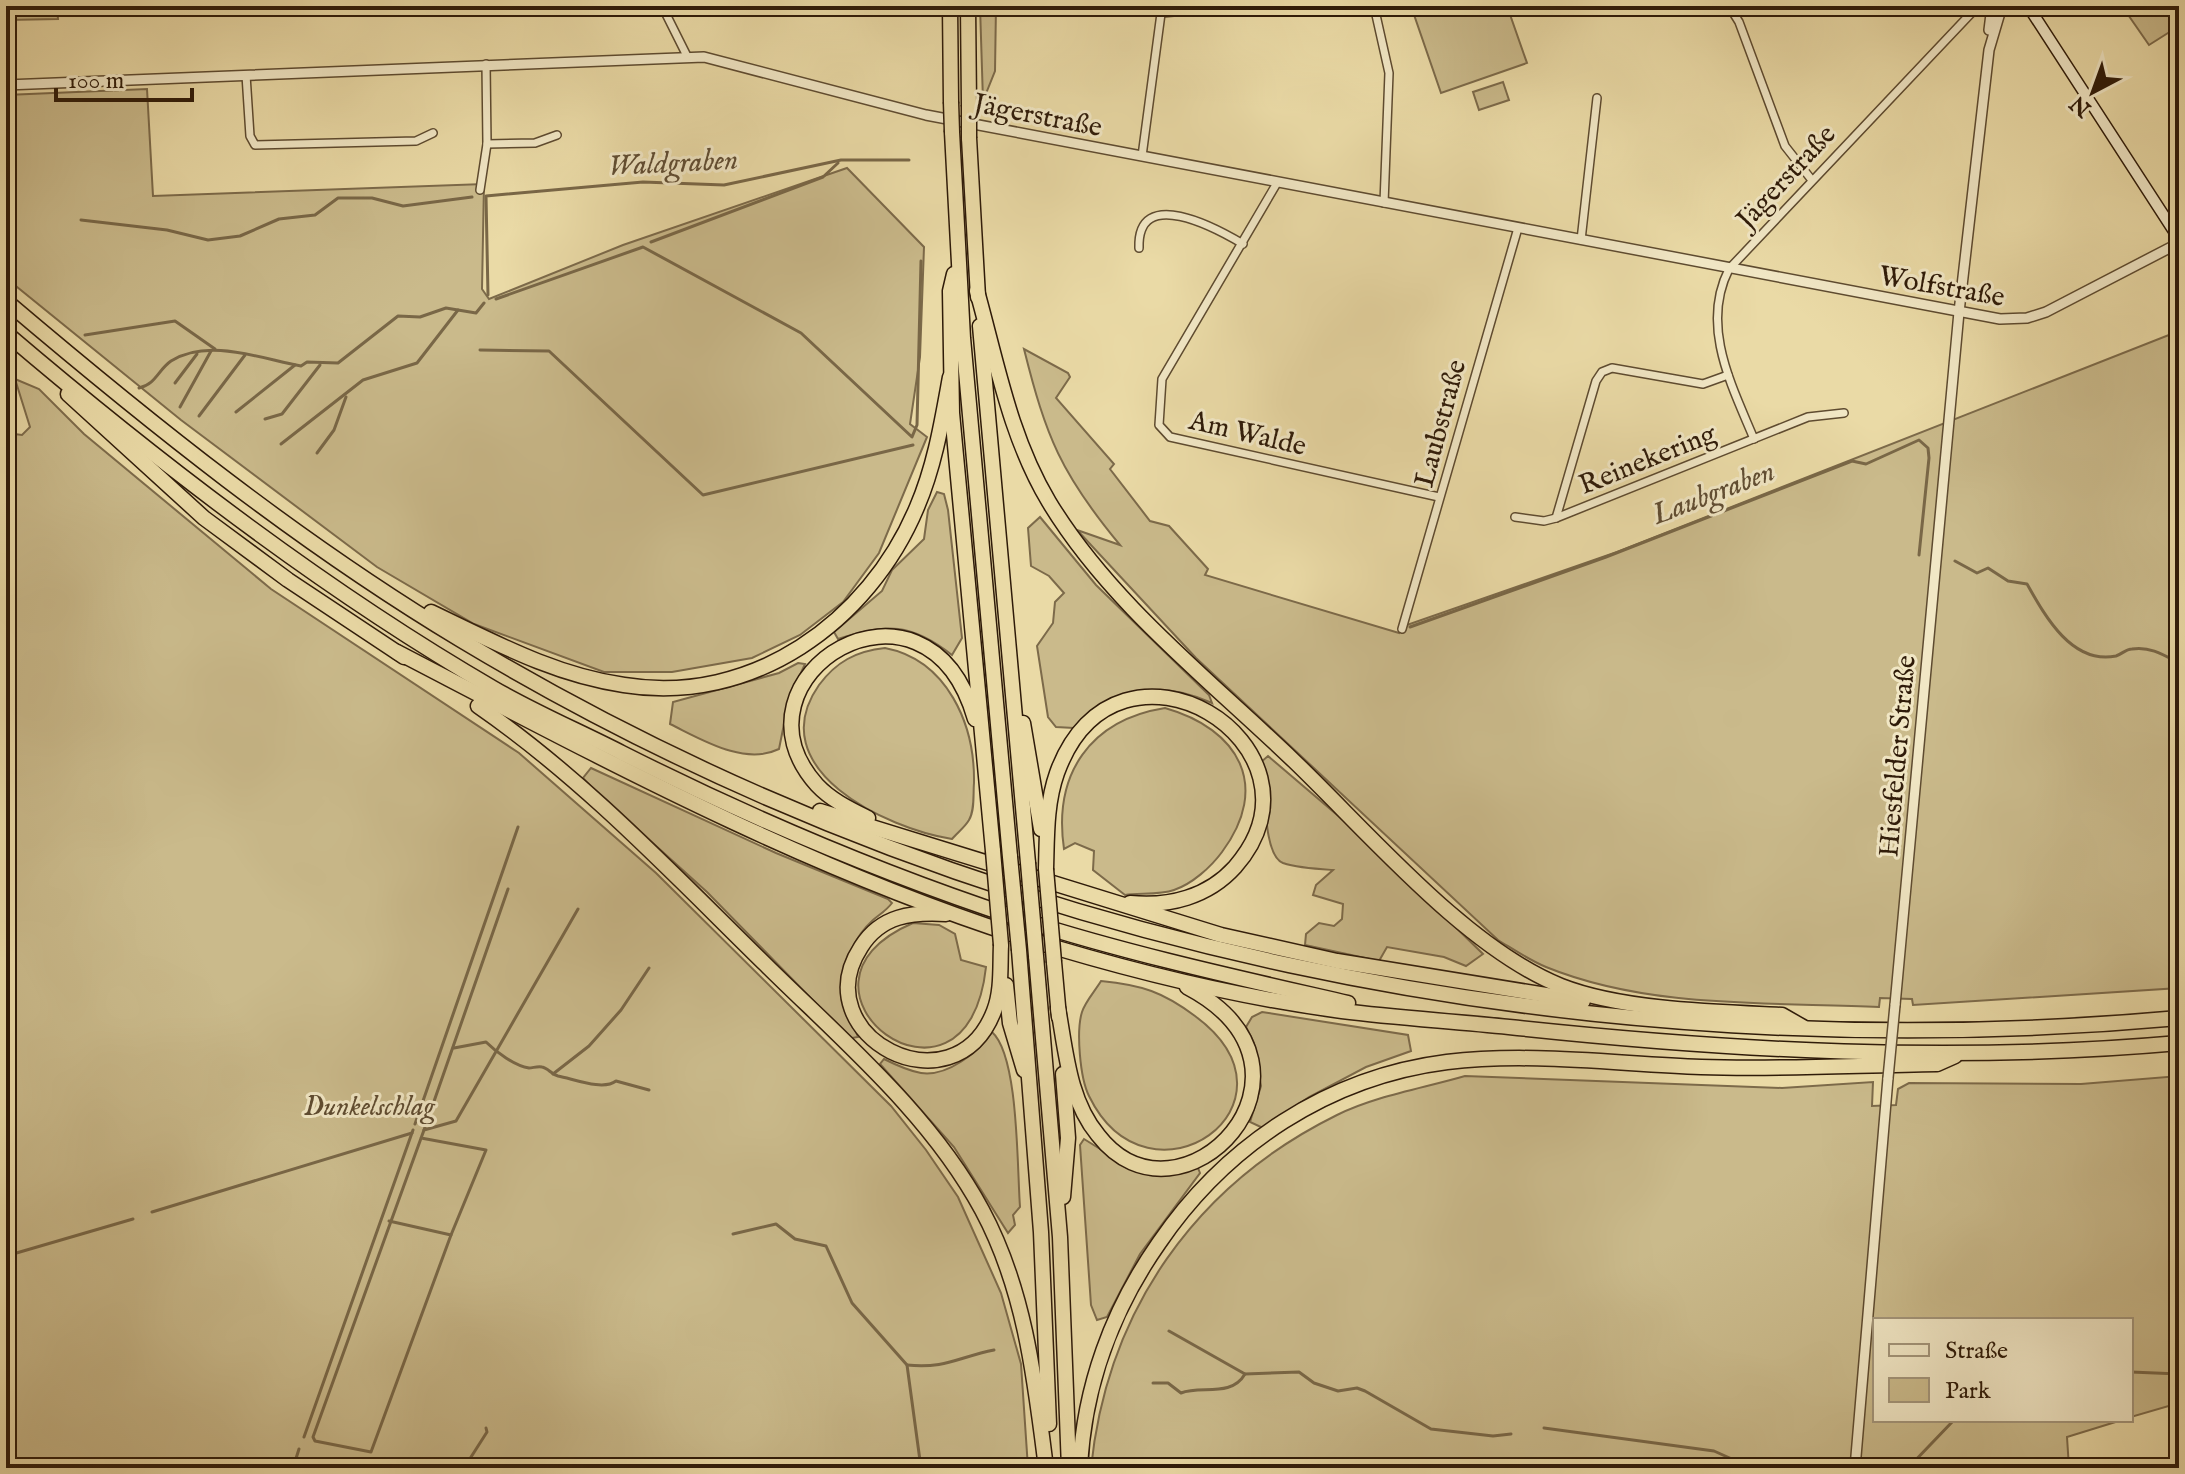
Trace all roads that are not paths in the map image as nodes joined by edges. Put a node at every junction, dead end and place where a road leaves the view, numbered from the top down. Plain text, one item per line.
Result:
1 (662, 6) edge
2 (950, 6) edge
3 (968, 6) edge
4 (1243, 6) edge
5 (1374, 6) edge
6 (1729, 6) edge
7 (1978, 6) edge
8 (1992, 6) edge
9 (2002, 6) edge
10 (2028, 6) edge
11 (2036, 6) edge
12 (1162, 9) edge
13 (2037, 20) junction
14 (1989, 50) junction
15 (687, 56) junction
16 (486, 64) junction
17 (246, 75) junction
18 (6, 85) edge
19 (1597, 98) dead end
20 (433, 133) dead end
21 (557, 135) dead end
22 (487, 144) junction
23 (1142, 156) junction
24 (1811, 179) junction
25 (1277, 183) junction
26 (480, 190) dead end
27 (1384, 203) junction
28 (1518, 228) junction
29 (1581, 240) junction
30 (2179, 241) edge
31 (1243, 244) junction
32 (1139, 248) dead end
33 (957, 260) junction
34 (1729, 269) junction
35 (977, 291) junction
36 (6, 301) edge
37 (1959, 312) junction
38 (6, 333) edge
39 (24, 349) junction
40 (1728, 375) junction
41 (950, 377) junction
42 (1844, 413) dead end
43 (1754, 439) junction
44 (1439, 497) junction
45 (1515, 517) dead end
46 (1556, 518) junction
47 (375, 586) junction
48 (1402, 629) dead end
49 (397, 652) junction
50 (1012, 680) junction
51 (983, 746) junction
52 (754, 792) junction
53 (896, 834) junction
54 (1046, 869) junction
55 (1089, 897) junction
56 (961, 915) junction
57 (1001, 945) junction
58 (1165, 976) junction
59 (1058, 1008) junction
60 (1762, 1014) junction
61 (2179, 1018) edge
62 (1455, 1021) junction
63 (1807, 1029) junction
64 (2179, 1043) edge
65 (1960, 1054) junction
66 (1031, 1089) junction
67 (1060, 1237) junction
68 (1048, 1468) edge
69 (1069, 1468) edge
70 (1080, 1468) edge
71 (1855, 1468) edge

1 - 15 street
2 - 33 highway, bridge
3 - 35 highway, bridge
4 - 12 street
5 - 27 street
6 - 24 street
7 - 24 street, Jägerstraße
8 - 14 street, Hiesfelder Straße
9 - 14 street, Hiesfelder Straße
10 - 13 main road
11 - 13 main road
12 - 23 street
13 - 30 main road
14 - 37 street, Hiesfelder Straße
15 - 16 street, Jägerstraße
15 - 23 street, Jägerstraße
16 - 17 street, Jägerstraße
16 - 22 street
17 - 18 street, Jägerstraße
17 - 20 street
19 - 29 street
21 - 22 street
22 - 26 street
23 - 25 street, Jägerstraße
24 - 34 street, Jägerstraße
25 - 27 street, Jägerstraße
25 - 31 street, Am Walde
27 - 28 street, Jägerstraße
28 - 29 street, Jägerstraße
28 - 44 street, Laubstraße
29 - 34 street, Jägerstraße
30 - 37 street, Wolfstraße
31 - 32 street
31 - 44 street, Am Walde
33 - 41 highway
33 - 66 highway, bridge
34 - 37 street, Wolfstraße
34 - 40 street, Reinekering
35 - 50 highway
35 - 60 highway
36 - 47 highway
37 - 71 street, Hiesfelder Straße, bridge
38 - 39 highway
39 - 49 highway
39 - 62 highway
40 - 43 street, Reinekering
40 - 46 street, Reinekering
41 - 47 highway
41 - 51 highway
42 - 43 street, Reinekering
43 - 46 street, Reinekering
44 - 48 street, Laubstraße
45 - 46 street, Reinekering
47 - 52 highway
49 - 56 highway
49 - 68 highway
50 - 54 highway
50 - 67 highway, bridge
51 - 53 highway
51 - 57 highway, bridge
52 - 53 highway
52 - 63 highway
53 - 55 highway
54 - 55 highway
54 - 59 highway, bridge
55 - 60 highway
56 - 57 highway
56 - 58 highway
57 - 66 highway
58 - 59 highway
58 - 62 highway
59 - 67 highway
60 - 63 highway
61 - 63 highway
62 - 65 highway
64 - 65 highway
65 - 70 highway
66 - 68 highway
67 - 69 highway

